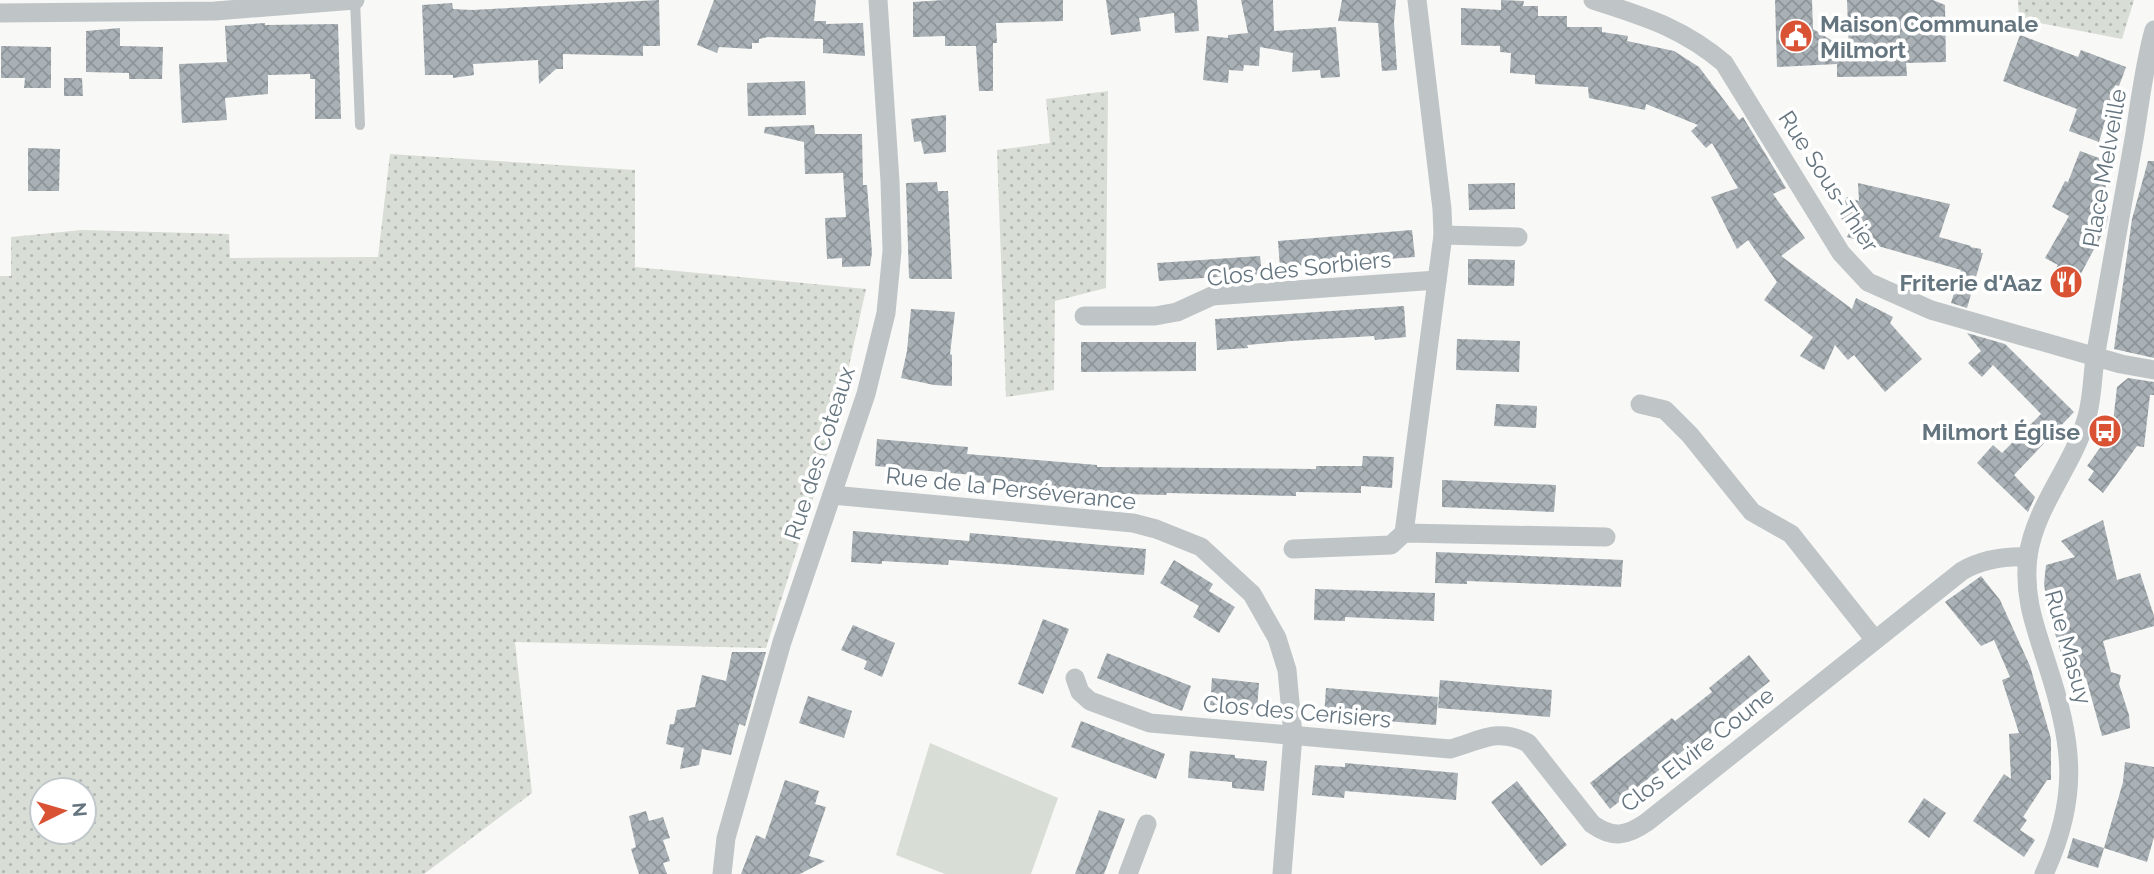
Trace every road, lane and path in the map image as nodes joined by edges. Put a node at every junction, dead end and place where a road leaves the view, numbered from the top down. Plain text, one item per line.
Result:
1 (355, 0) edge
2 (878, 0) edge
3 (1417, 0) edge
4 (1593, 0) edge
5 (85, 5) edge
6 (0, 13) edge
7 (2154, 30) edge
8 (360, 125) dead end
9 (1443, 235) junction
10 (1518, 237) dead end
11 (1437, 280) junction
12 (1084, 316) dead end
13 (2095, 357) junction
14 (2154, 370) edge
15 (1640, 404) dead end
16 (832, 495) junction
17 (1404, 533) junction
18 (1606, 537) dead end
19 (1293, 549) dead end
20 (2028, 556) junction
21 (1875, 640) junction
22 (1075, 678) dead end
23 (1293, 735) junction
24 (1528, 743) joint
25 (1147, 824) dead end
26 (722, 874) edge
27 (1128, 874) edge
28 (1282, 874) edge
29 (2044, 874) edge

1 - 5 street
1 - 8 lane
2 - 16 street, Rue des Coteaux
3 - 9 street
4 - 13 street, Rue Sous-Thier
5 - 6 street
7 - 13 street, Place Melveille
9 - 10 street
9 - 11 street
11 - 12 street, Clos des Sorbiers
11 - 17 street
13 - 14 street, Rue Sous-Thier
13 - 20 street, Rue Masuy
15 - 21 street
16 - 23 street, Rue de la Perséverance
16 - 26 street, Rue des Coteaux
17 - 18 street
17 - 19 street
20 - 21 street, Clos Elvire Coune
20 - 29 street, Rue Masuy
21 - 24 street, Clos Elvire Coune
22 - 23 street, Clos des Cerisiers
23 - 24 street, Clos des Cerisiers
23 - 28 street, Rue de la Perséverance
25 - 27 street

